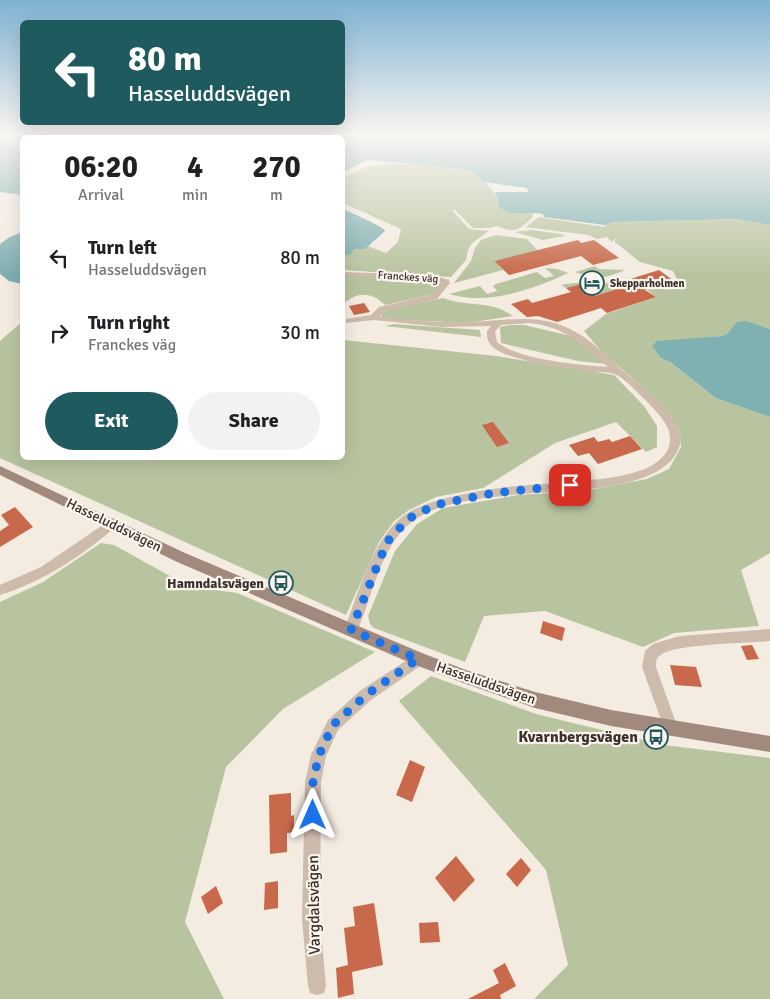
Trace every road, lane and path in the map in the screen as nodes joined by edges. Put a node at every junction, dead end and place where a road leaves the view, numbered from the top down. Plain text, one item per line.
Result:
1 (345, 274) edge
2 (377, 318) junction
3 (349, 321) dead end
4 (497, 324) junction
5 (616, 371) junction
6 (0, 470) edge
7 (113, 523) junction
8 (0, 590) edge
9 (351, 630) junction
10 (770, 635) edge
11 (418, 659) junction
12 (670, 726) junction
13 (770, 744) edge
14 (317, 986) dead end

1 - 2 street, Franckes väg
2 - 3 street, Franckes väg
2 - 4 street, Franckes väg
4 - 5 street, Franckes väg
4 - 5 street
5 - 9 street, Franckes väg
6 - 7 street, Hasseluddsvägen
7 - 8 street
7 - 9 street, Hasseluddsvägen
9 - 11 street, Hasseluddsvägen
10 - 12 street
11 - 12 street, Hasseluddsvägen
11 - 14 street, Vargdalsvägen
12 - 13 street, Hasseluddsvägen

